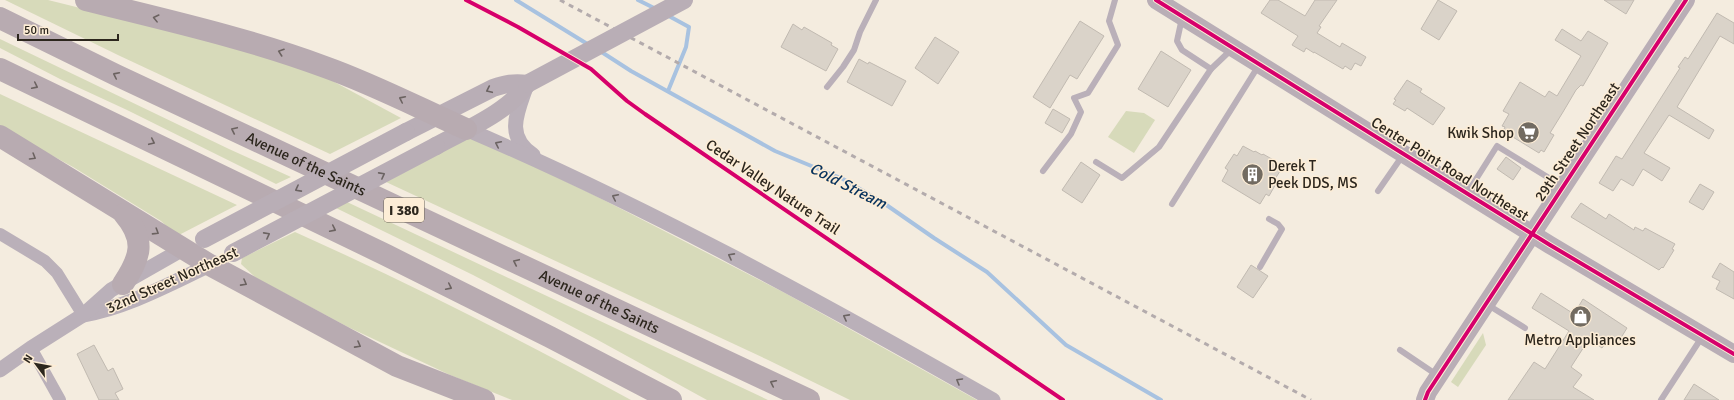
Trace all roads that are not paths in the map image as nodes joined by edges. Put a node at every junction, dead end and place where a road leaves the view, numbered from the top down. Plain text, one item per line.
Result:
1 (86, 0) edge
2 (684, 0) edge
3 (876, 0) edge
4 (1115, 0) edge
5 (1156, 0) edge
6 (1686, 0) edge
7 (1183, 16) junction
8 (0, 18) edge
9 (1234, 48) junction
10 (1260, 64) junction
11 (0, 69) edge
12 (1211, 69) junction
13 (527, 84) junction
14 (827, 87) dead end
15 (437, 116) junction
16 (466, 129) junction
17 (0, 136) edge
18 (1404, 154) junction
19 (1096, 162) dead end
20 (547, 164) junction
21 (1043, 171) dead end
22 (1562, 186) junction
23 (1378, 191) dead end
24 (1467, 193) junction
25 (1172, 204) dead end
26 (120, 210) junction
27 (1269, 219) dead end
28 (0, 234) edge
29 (1531, 234) junction
30 (183, 249) junction
31 (210, 265) junction
32 (1260, 267) dead end
33 (123, 284) junction
34 (1485, 303) junction
35 (83, 315) junction
36 (1525, 328) dead end
37 (1703, 335) junction
38 (31, 348) junction
39 (1400, 350) dead end
40 (1734, 354) edge
41 (397, 366) junction
42 (0, 370) edge
43 (1438, 375) junction
44 (1422, 397) edge
45 (60, 400) edge
46 (456, 400) edge
47 (484, 400) edge
48 (671, 400) edge
49 (809, 400) edge
50 (993, 400) edge
51 (1661, 400) edge

15 -> 1 highway
2 - 13 main road, 32nd Street Northeast, bridge
3 - 14 lane
4 - 21 lane
5 - 7 main road, Center Point Road Northeast
6 - 22 main road, 29th Street Northeast
7 - 9 main road, Center Point Road Northeast
7 - 12 lane
49 -> 8 highway, Avenue of the Saints / I 380
9 - 10 main road, Center Point Road Northeast
9 - 12 lane
10 - 18 main road, Center Point Road Northeast
10 - 25 lane
11 -> 48 highway
12 - 19 lane
13 -> 15 main road, 32nd Street Northeast
13 - 16 main road, 32nd Street Northeast
13 - 20 street
15 - 16 highway
15 -> 30 main road, 32nd Street Northeast, bridge
20 -> 16 street
31 -> 16 main road, 32nd Street Northeast, bridge
17 -> 26 highway
18 - 23 lane
18 - 24 main road, Center Point Road Northeast
50 -> 20 street
22 - 24 lane
22 - 29 main road, 29th Street Northeast
24 - 29 main road, Center Point Road Northeast
26 -> 30 highway
26 - 33 highway
27 - 32 lane
28 - 35 street
29 - 34 main road, 29th Street Northeast
29 - 37 main road, Center Point Road Northeast
30 - 31 highway
30 - 33 street, 32nd Street Northeast
31 - 35 street, 32nd Street Northeast
31 -> 41 highway
33 - 35 street, 32nd Street Northeast
34 - 36 lane
34 - 43 main road, 29th Street Northeast
35 - 38 street
37 - 40 main road, Center Point Road Northeast
37 - 51 lane
38 - 42 street
38 - 45 street
39 - 43 lane
41 - 46 street
41 - 47 highway
43 - 44 main road, 29th Street Northeast

